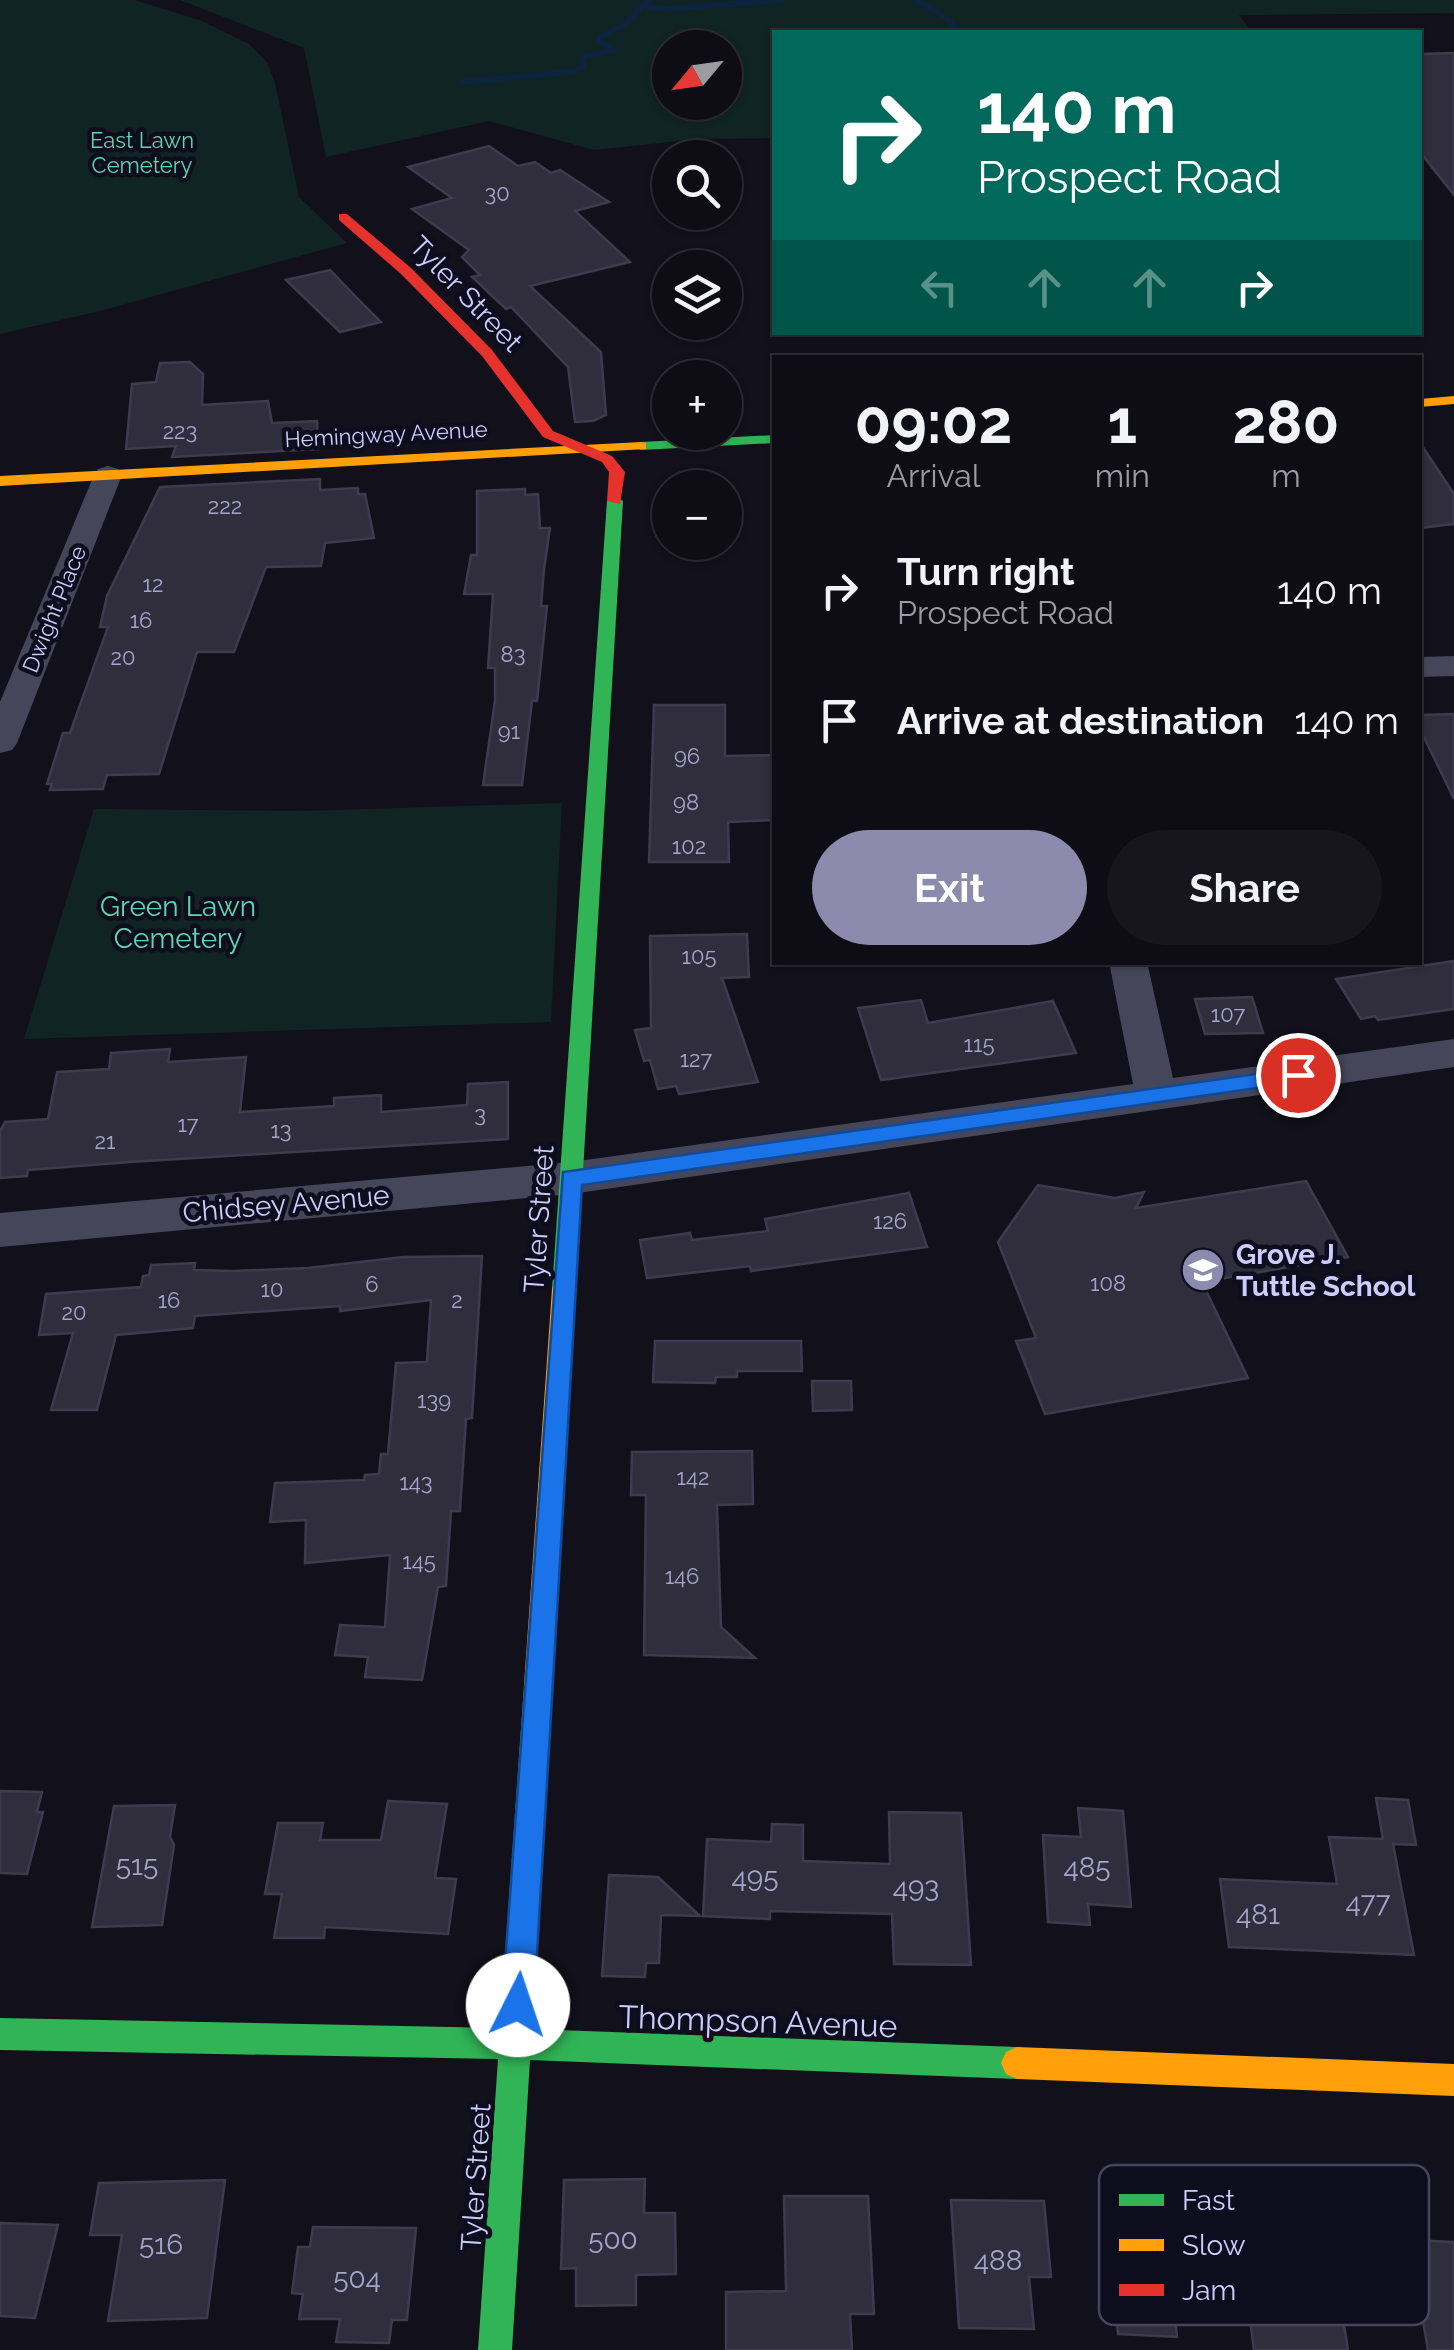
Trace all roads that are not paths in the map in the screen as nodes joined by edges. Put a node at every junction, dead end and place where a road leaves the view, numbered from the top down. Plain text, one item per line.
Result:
1 (343, 217) dead end
2 (1454, 400) edge
3 (1422, 402) edge
4 (772, 439) edge
5 (582, 448) junction
6 (108, 474) junction
7 (0, 480) edge
8 (1454, 666) edge
9 (1422, 667) edge
10 (0, 743) edge
11 (1129, 965) edge
12 (1454, 1053) edge
13 (1156, 1096) junction
14 (571, 1178) junction
15 (0, 1230) edge
16 (0, 2034) edge
17 (515, 2044) junction
18 (1454, 2080) edge
19 (495, 2350) edge

1 - 5 street, Tyler Street
2 - 3 street
4 - 5 street, Hemingway Avenue
5 - 6 street, Hemingway Avenue
5 - 14 street, Tyler Street
6 - 7 street, Hemingway Avenue
6 - 10 street, Dwight Place
8 - 9 street
11 - 13 street
12 - 13 street, Chidsey Avenue
13 - 14 street, Chidsey Avenue
14 - 15 street, Chidsey Avenue
14 - 17 street, Tyler Street
16 - 17 street, Thompson Avenue
17 - 18 street, Thompson Avenue
17 - 19 street, Tyler Street

